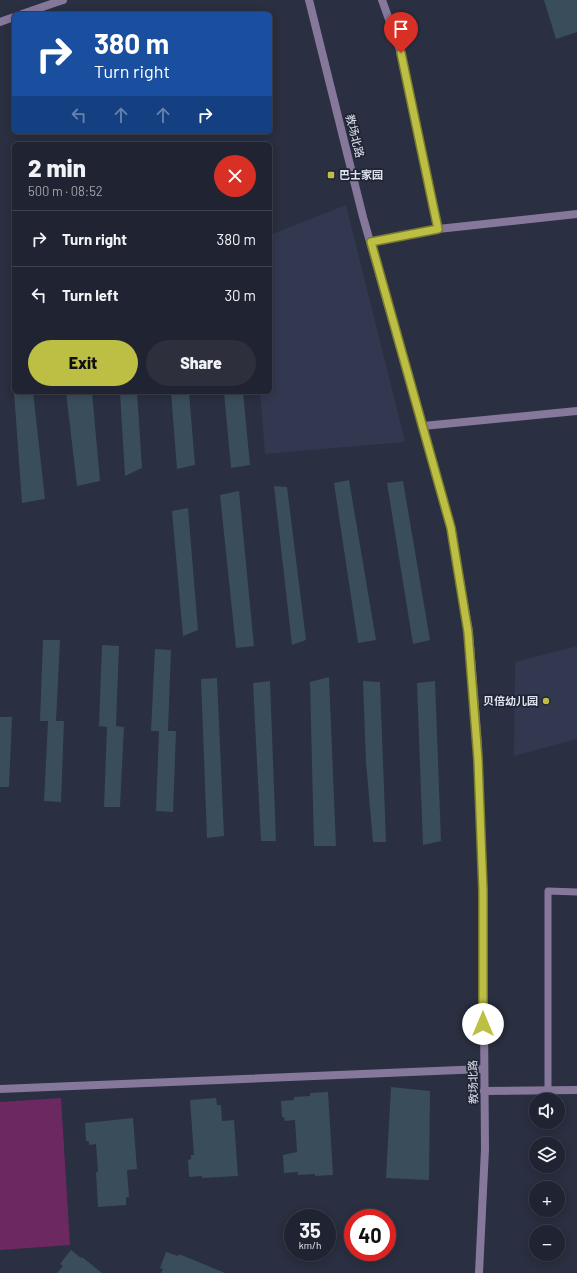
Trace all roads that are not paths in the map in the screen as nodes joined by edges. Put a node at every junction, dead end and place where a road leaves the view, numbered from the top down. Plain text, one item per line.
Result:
1 (62, 0) edge
2 (309, 0) edge
3 (382, 0) edge
4 (28, 12) edge
5 (12, 18) edge
6 (0, 22) edge
7 (577, 214) edge
8 (438, 229) junction
9 (371, 242) junction
10 (577, 411) edge
11 (423, 426) junction
12 (577, 892) edge
13 (483, 1069) junction
14 (0, 1089) edge
15 (548, 1090) junction
16 (577, 1090) edge
17 (484, 1091) junction
18 (479, 1273) edge

1 - 4 street
2 - 9 street, 教场北路
3 - 8 street
5 - 6 street
7 - 8 street
8 - 9 street
9 - 11 street, 教场北路
10 - 11 street
11 - 13 street, 教场北路
12 - 15 lane
13 - 14 street
13 - 17 street, 教场北路
15 - 16 street
15 - 17 street
17 - 18 street, 教场北路

